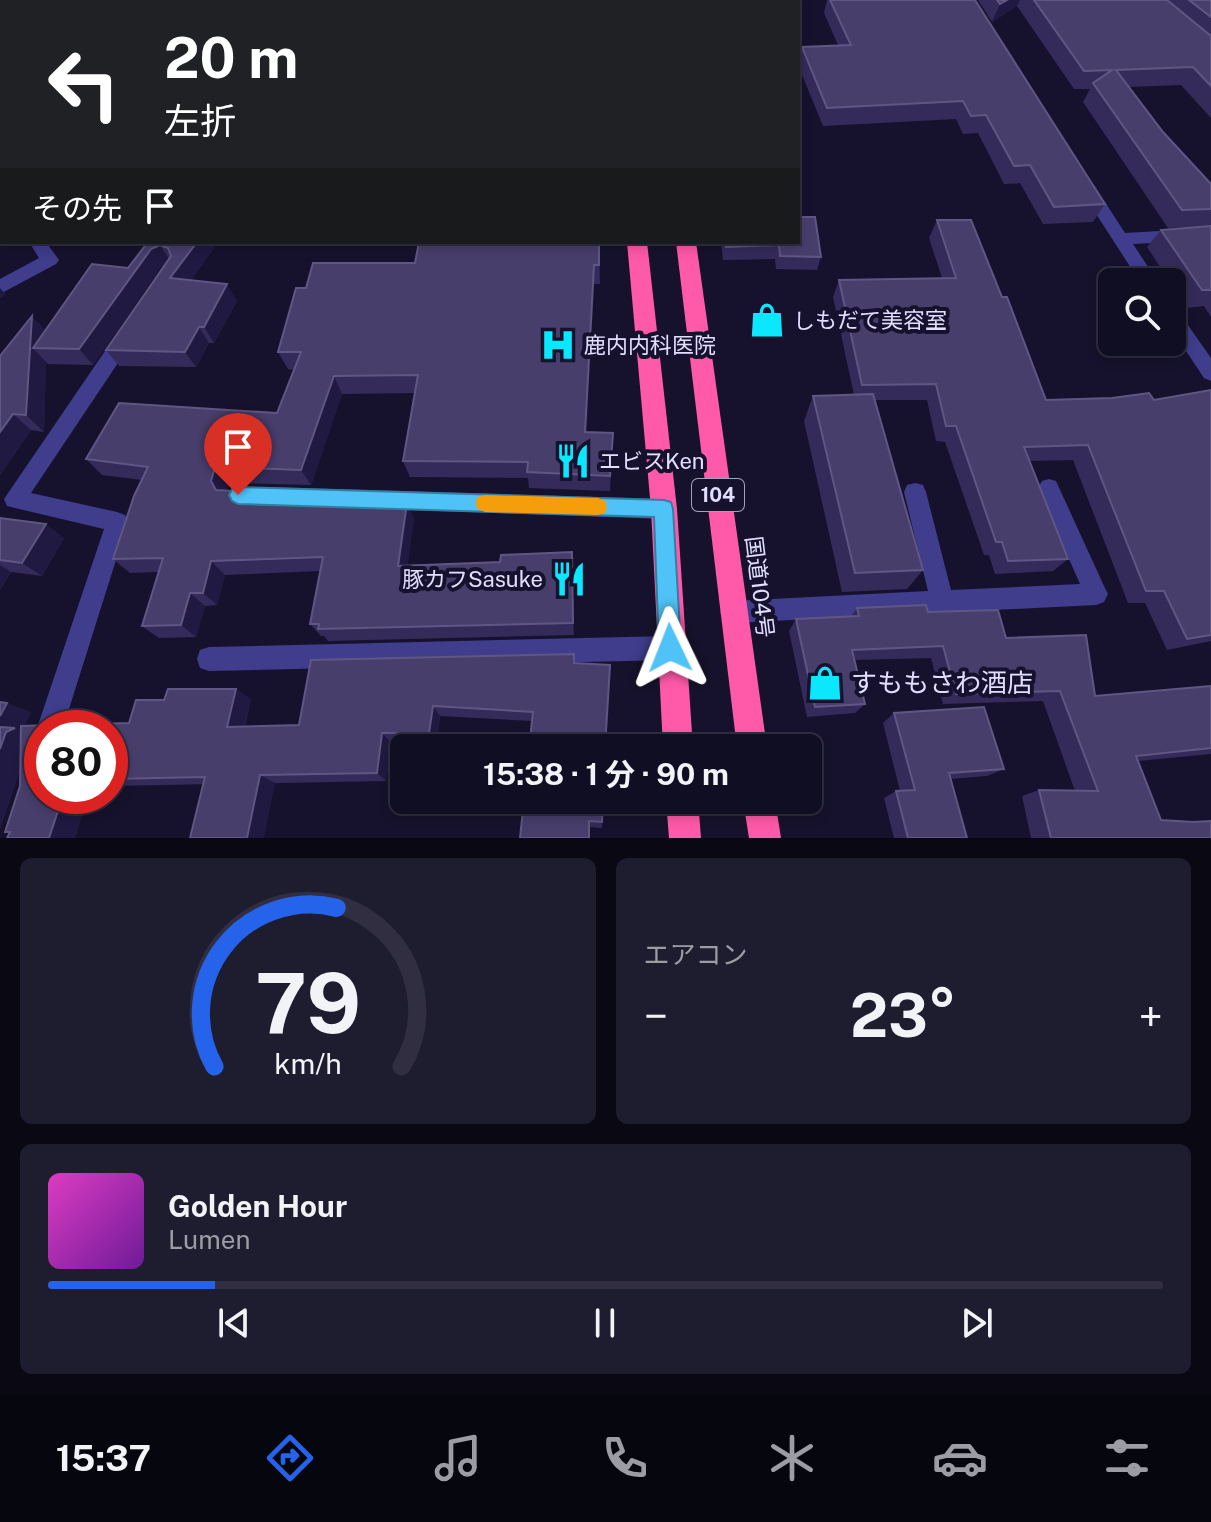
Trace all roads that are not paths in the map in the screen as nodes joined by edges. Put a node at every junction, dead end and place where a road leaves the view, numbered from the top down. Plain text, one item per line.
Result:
1 (1078, 172) edge
2 (1211, 234) edge
3 (1119, 239) junction
4 (38, 244) edge
5 (637, 244) edge
6 (686, 244) edge
7 (1139, 268) edge
8 (0, 287) edge
9 (135, 322) edge
10 (1186, 336) edge
11 (1211, 373) edge
12 (1049, 488) dead end
13 (915, 492) dead end
14 (254, 496) edge
15 (664, 509) junction
16 (942, 601) junction
17 (732, 612) junction
18 (670, 648) junction
19 (209, 659) dead end
20 (56, 710) edge
21 (677, 734) edge
22 (750, 734) edge
23 (683, 814) edge
24 (761, 814) edge
25 (685, 838) edge
26 (765, 838) edge

1 - 3 street
2 - 3 street
3 - 7 street
4 - 8 street
5 - 15 highway, 104
6 - 17 highway, 国道104号 / 104
9 - 20 street
10 - 11 street
12 - 16 street
13 - 16 street
14 - 15 street
15 - 18 highway, 104
16 - 17 street
17 - 22 highway, 国道104号 / 104
18 - 19 street
18 - 21 highway, 104
23 - 25 highway
24 - 26 highway

